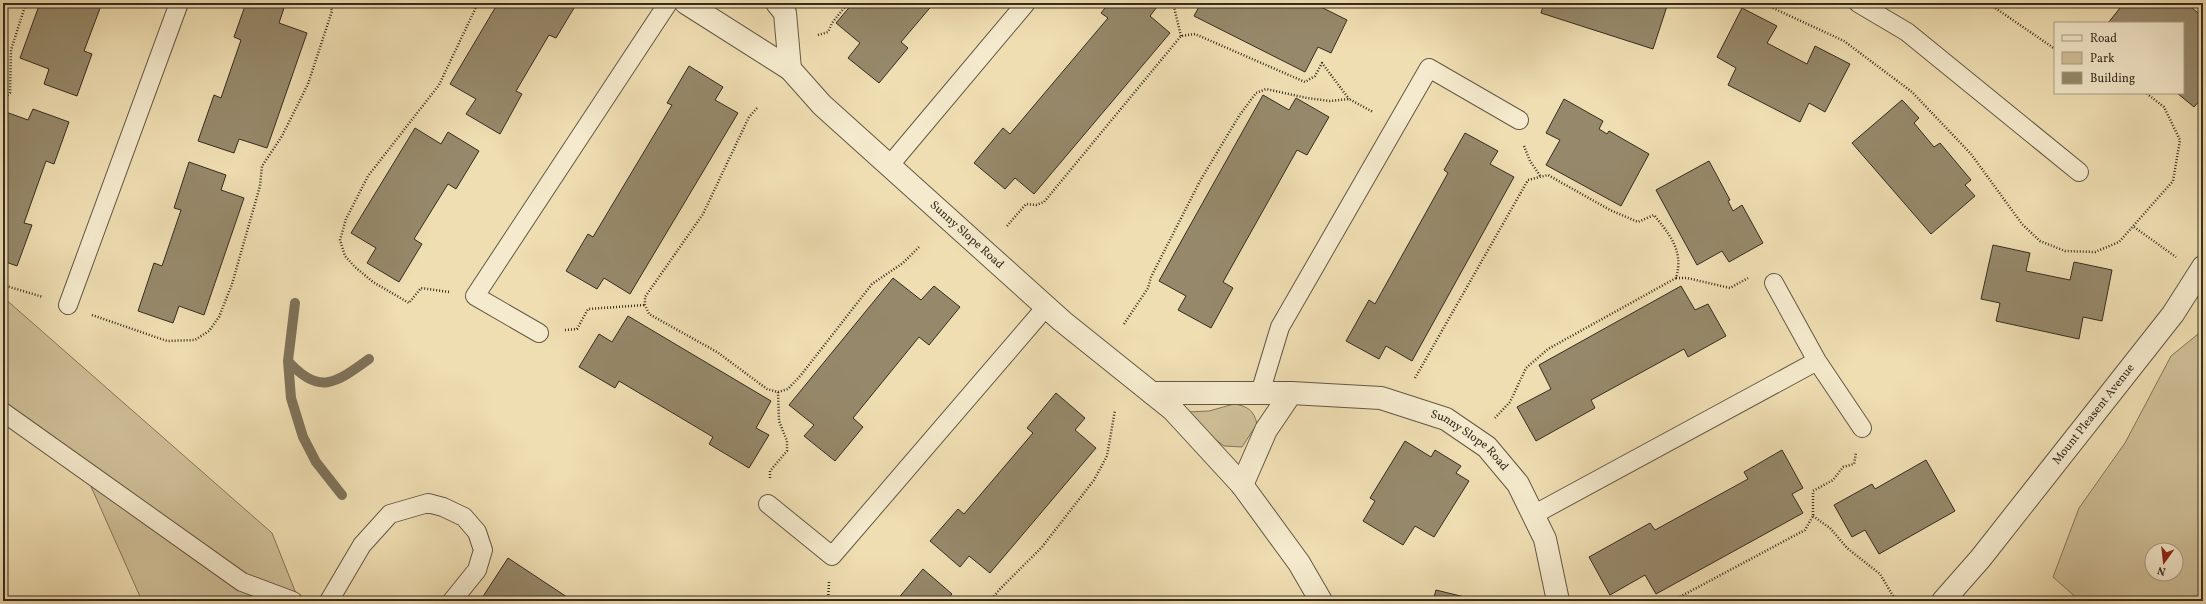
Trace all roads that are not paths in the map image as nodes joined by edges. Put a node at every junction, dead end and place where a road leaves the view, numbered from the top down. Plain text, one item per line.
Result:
1 (179, 3) edge
2 (668, 3) edge
3 (686, 3) edge
4 (777, 3) edge
5 (1026, 3) edge
6 (1858, 3) edge
7 (790, 69) junction
8 (1519, 120) road end
9 (889, 166) junction
10 (2079, 172) dead end
11 (2193, 264) edge
12 (1774, 283) road end
13 (68, 305) road end
14 (1046, 307) junction
15 (539, 333) road end
16 (1817, 361) junction
17 (1152, 393) junction
18 (1260, 393) junction
19 (1291, 394) junction
20 (3, 412) edge
21 (1862, 428) road end
22 (1242, 485) junction
23 (768, 504) road end
24 (1533, 515) junction
25 (293, 601) edge
26 (328, 601) edge
27 (452, 601) edge
28 (1321, 601) edge
29 (1558, 601) edge
30 (1943, 601) edge

1 - 13 lane
2 - 15 lane
3 - 7 street, Sunny Slope Road
4 - 7 street
5 - 9 lane
6 - 10 lane
7 - 9 street, Sunny Slope Road
8 - 18 lane
9 - 14 street, Sunny Slope Road
11 - 30 street, Mount Pleasent Avenue
12 - 16 lane
14 - 17 street, Sunny Slope Road
14 - 23 lane
16 - 21 lane
16 - 24 lane
17 - 18 street, Sunny Slope Road
17 - 22 street, Sunny Slope Road
18 - 19 street, Sunny Slope Road
19 - 22 street
19 - 24 street, Sunny Slope Road
20 - 25 lane
22 - 28 street, Sunny Slope Road
24 - 29 street, Sunny Slope Road
26 - 27 lane

